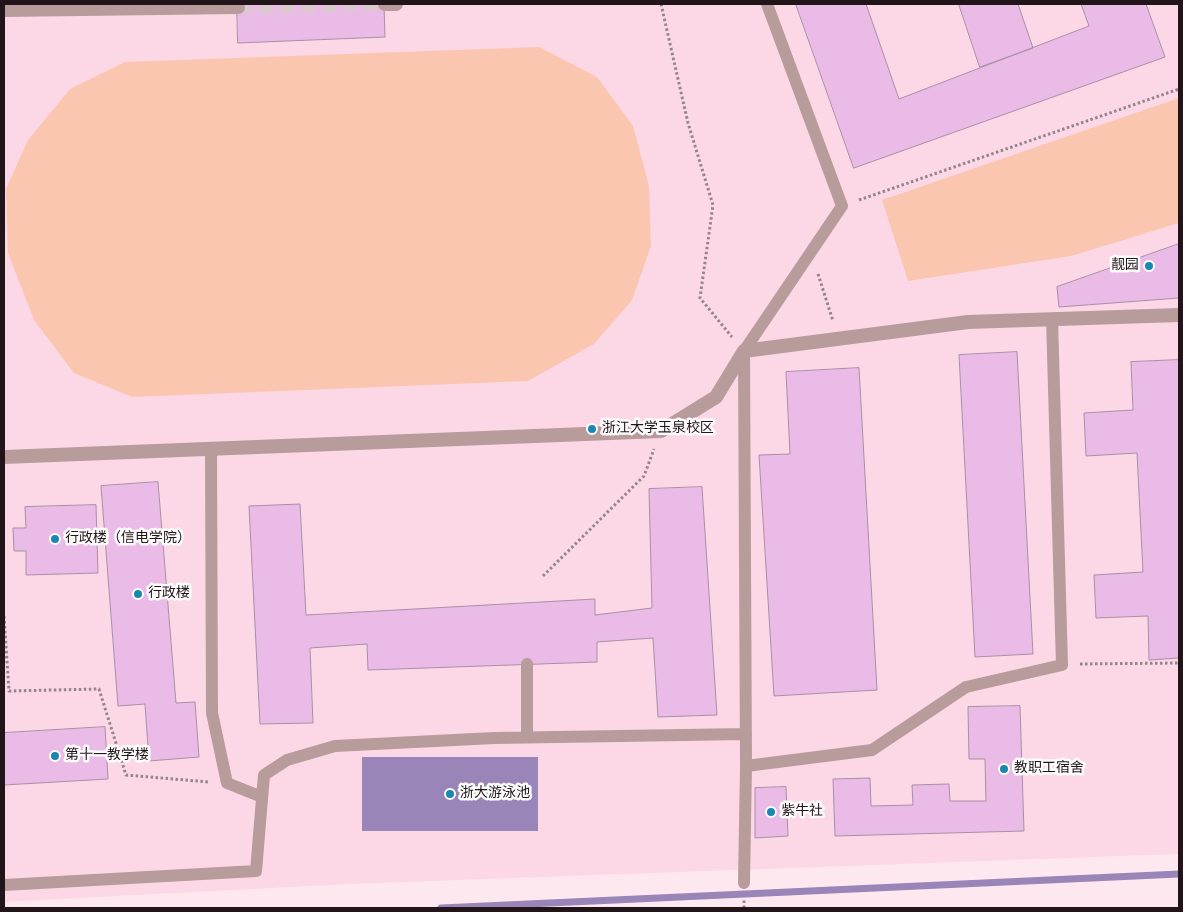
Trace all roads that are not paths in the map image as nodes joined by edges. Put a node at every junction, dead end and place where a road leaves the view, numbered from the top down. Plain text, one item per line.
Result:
1 (384, 4) edge
2 (396, 4) edge
3 (767, 4) edge
4 (238, 7) dead end
5 (4, 10) edge
6 (1179, 315) edge
7 (1052, 319) junction
8 (744, 350) junction
9 (211, 448) junction
10 (4, 457) edge
11 (527, 664) dead end
12 (746, 734) junction
13 (527, 737) junction
14 (746, 766) junction
15 (262, 797) junction
16 (744, 883) dead end
17 (4, 885) edge

1 - 2 street
3 - 8 lane
4 - 5 street
6 - 7 street
7 - 8 street
7 - 14 lane
8 - 9 street
8 - 12 lane
9 - 10 street
9 - 15 lane
11 - 13 lane
12 - 13 lane
12 - 14 lane
13 - 15 lane
14 - 16 lane
15 - 17 lane

